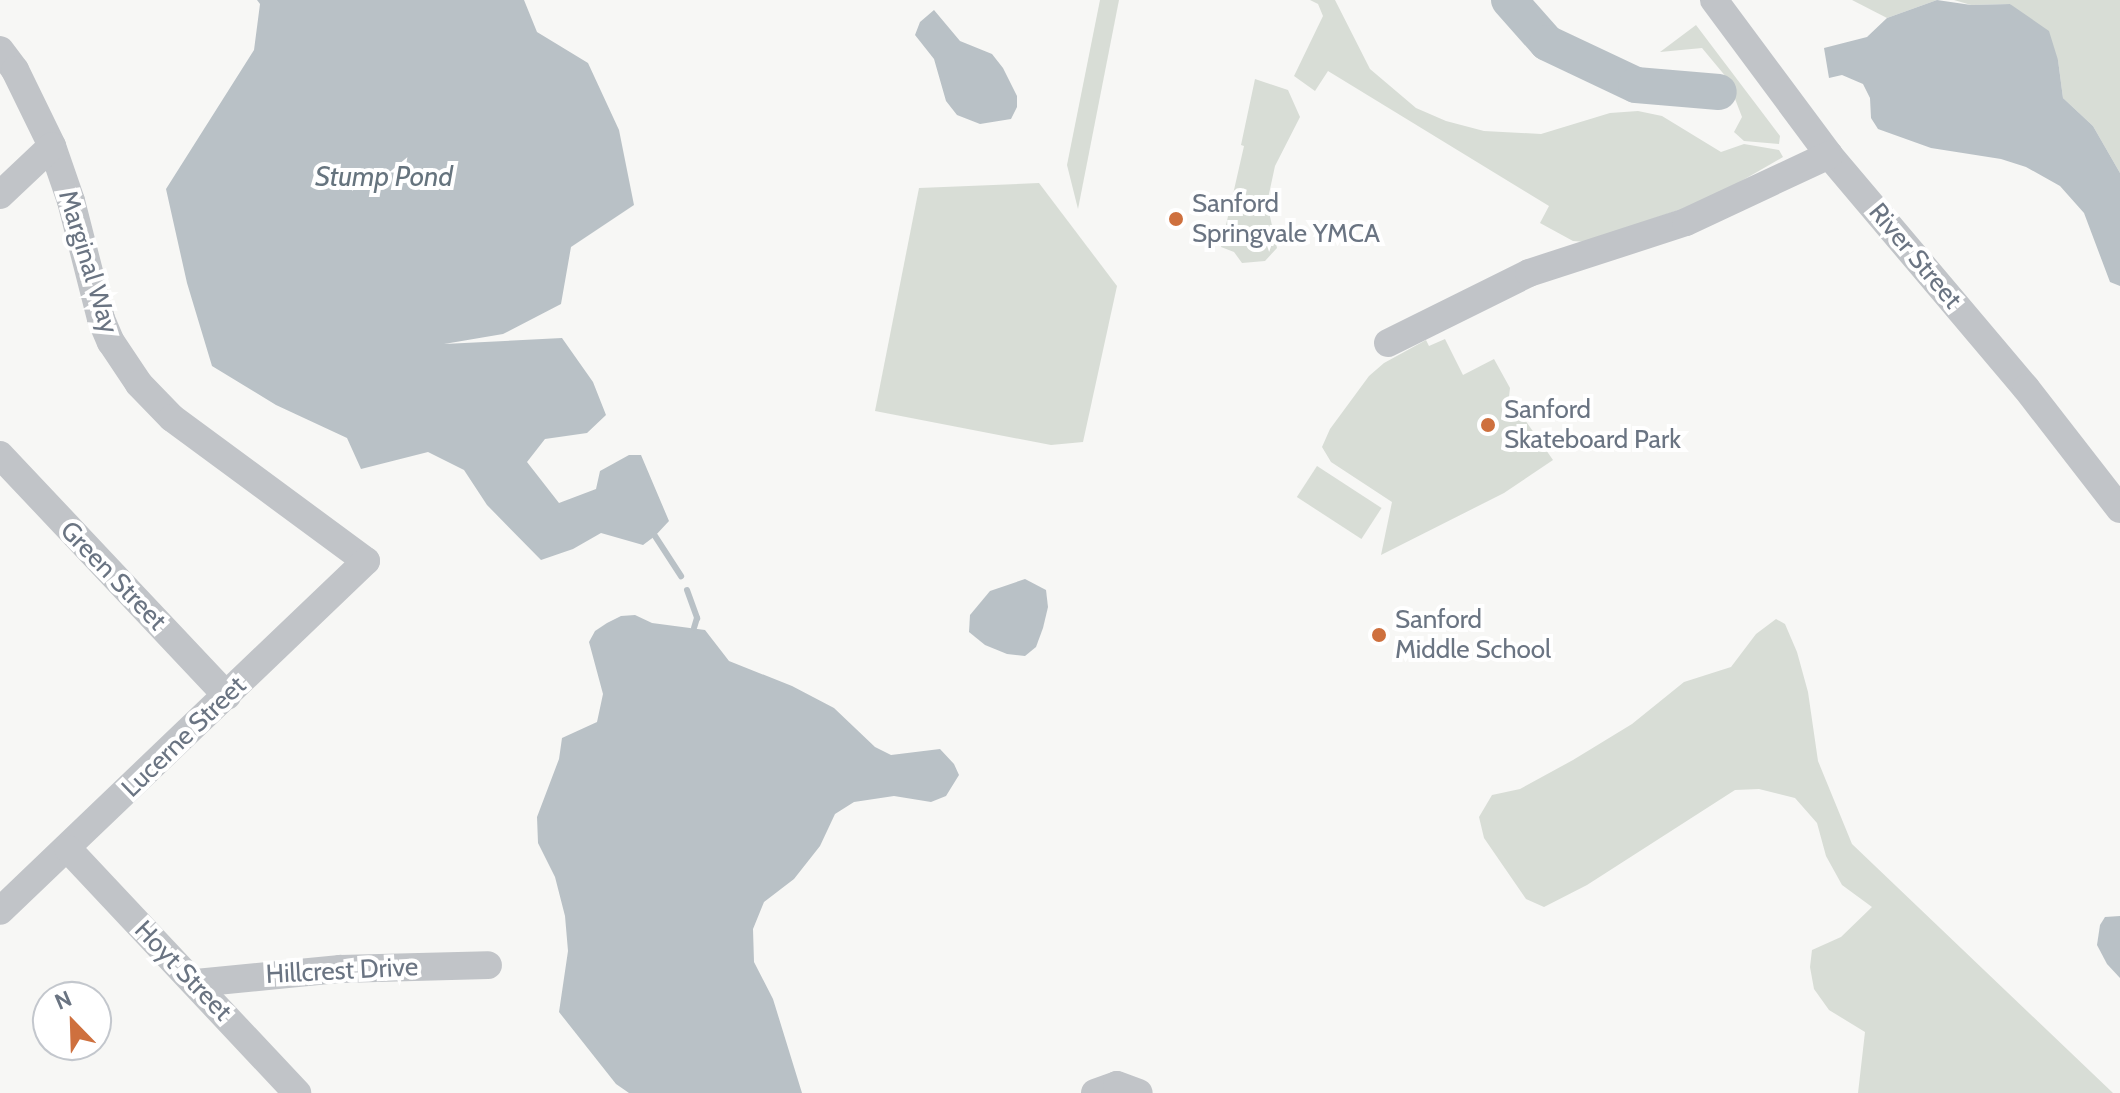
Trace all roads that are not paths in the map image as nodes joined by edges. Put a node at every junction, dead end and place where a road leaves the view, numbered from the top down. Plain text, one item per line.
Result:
1 (1714, 0) edge
2 (0, 50) edge
3 (52, 146) junction
4 (1829, 155) junction
5 (0, 195) edge
6 (1388, 343) dead end
7 (0, 455) edge
8 (2120, 509) edge
9 (366, 561) joint
10 (227, 696) junction
11 (68, 849) junction
12 (0, 911) edge
13 (488, 965) dead end
14 (196, 983) junction
15 (297, 1093) edge
16 (1095, 1093) edge
17 (1139, 1093) edge

1 - 4 street, River Street
2 - 3 street, Marginal Way
3 - 5 street
3 - 9 street, Marginal Way
4 - 6 street
4 - 8 street, River Street
7 - 10 street, Green Street
9 - 10 street, Lucerne Street
10 - 11 street, Lucerne Street
11 - 12 street, Lucerne Street
11 - 14 street, Hoyt Street
13 - 14 street, Hillcrest Drive
14 - 15 street, Hoyt Street
16 - 17 street

